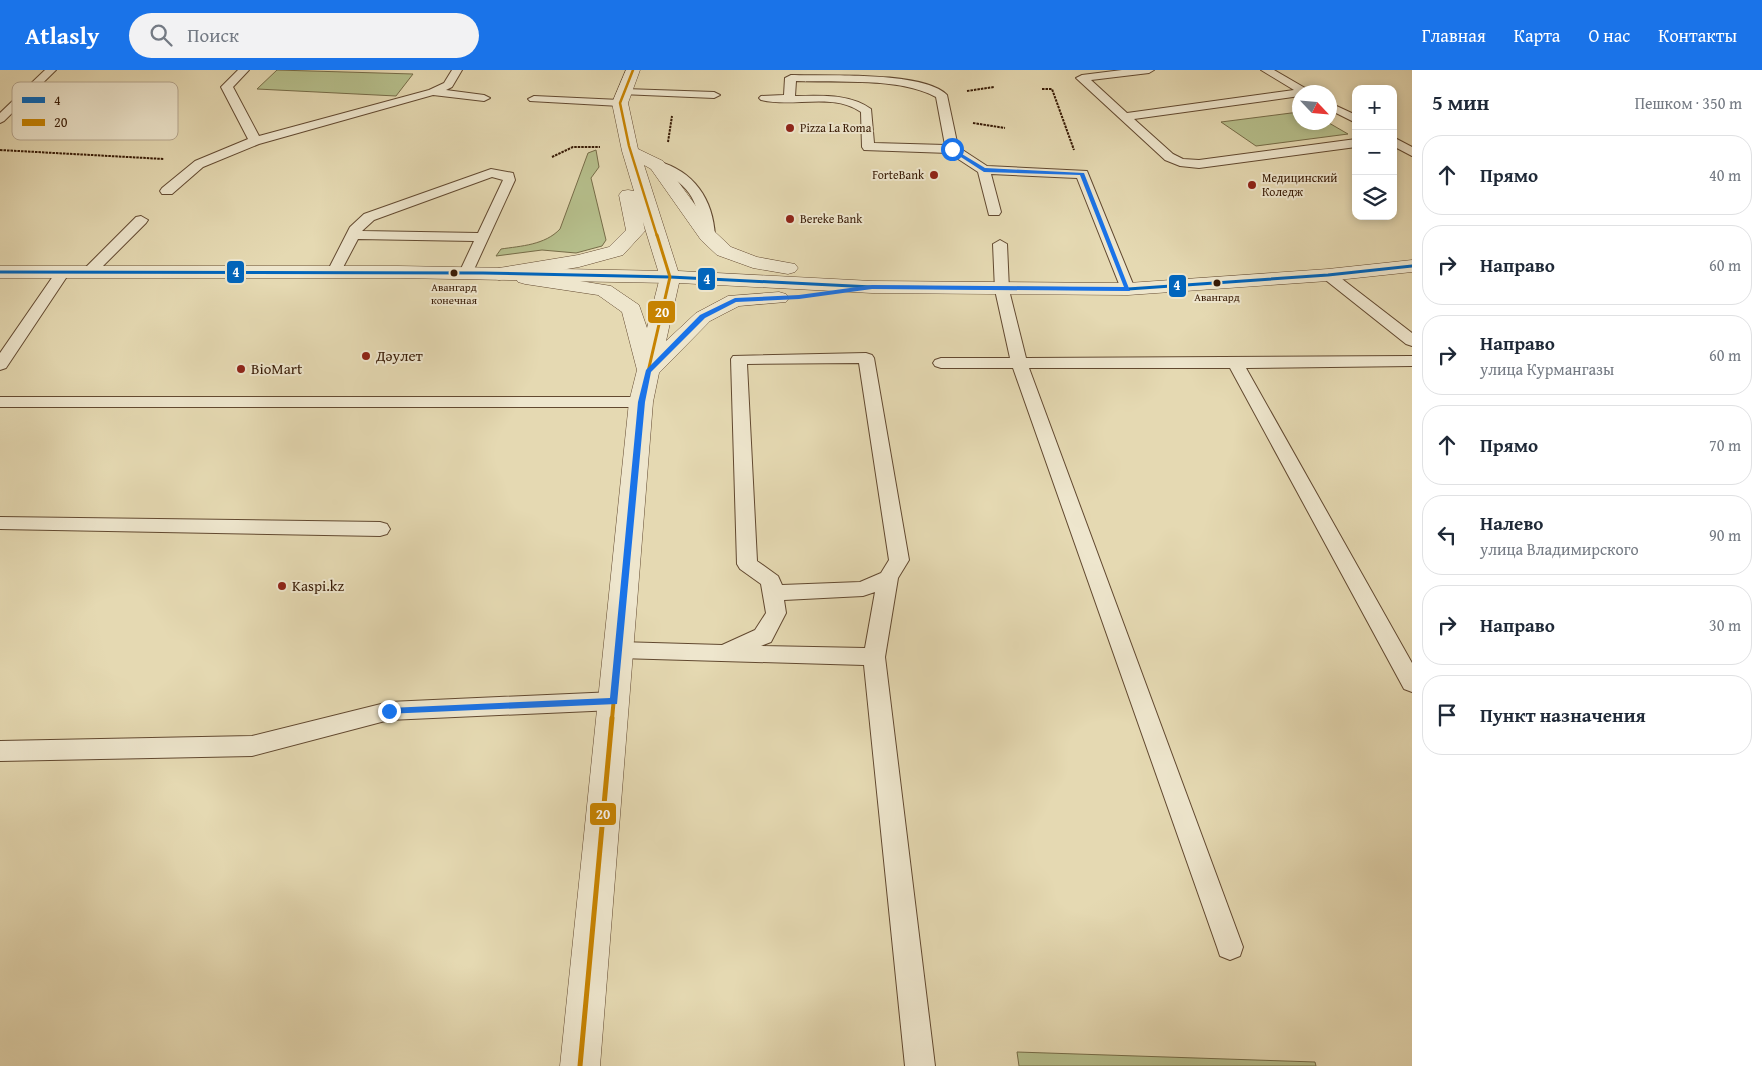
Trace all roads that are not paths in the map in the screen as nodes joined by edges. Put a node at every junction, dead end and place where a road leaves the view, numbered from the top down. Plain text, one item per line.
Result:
1 (51, 70) edge
2 (244, 70) edge
3 (457, 70) edge
4 (633, 70) edge
5 (1149, 70) edge
6 (1266, 70) edge
7 (39, 82) edge
8 (1293, 85) edge
9 (433, 92) junction
10 (1292, 94) edge
11 (714, 96) dead end
12 (484, 98) dead end
13 (623, 98) junction
14 (765, 98) dead end
15 (790, 99) junction
16 (534, 100) dead end
17 (12, 107) edge
18 (1337, 110) edge
19 (1124, 117) junction
20 (1352, 118) edge
21 (0, 119) edge
22 (255, 141) junction
23 (1397, 143) edge
24 (1352, 145) edge
25 (952, 149) junction
26 (630, 151) junction
27 (1412, 152) edge
28 (984, 170) junction
29 (167, 191) dead end
30 (994, 212) dead end
31 (141, 220) dead end
32 (353, 235) junction
33 (482, 237) junction
34 (1000, 244) dead end
35 (1412, 266) edge
36 (90, 271) junction
37 (0, 272) edge
38 (63, 272) junction
39 (334, 272) junction
40 (466, 273) junction
41 (499, 274) junction
42 (1328, 275) junction
43 (670, 277) junction
44 (872, 287) junction
45 (1128, 289) junction
46 (1002, 290) junction
47 (19, 336) junction
48 (0, 340) edge
49 (1412, 341) edge
50 (1412, 361) edge
51 (941, 363) dead end
52 (1018, 363) junction
53 (1235, 363) junction
54 (0, 365) edge
55 (648, 371) junction
56 (0, 402) edge
57 (641, 402) junction
58 (0, 523) edge
59 (380, 529) dead end
60 (888, 578) junction
61 (772, 593) junction
62 (619, 650) junction
63 (726, 652) junction
64 (874, 657) junction
65 (1412, 683) edge
66 (614, 701) junction
67 (0, 751) edge
68 (1230, 947) dead end
69 (578, 1066) edge
70 (920, 1066) edge

1 - 7 lane
2 - 22 lane
3 - 9 lane
4 - 13 street
5 - 19 lane
6 - 8 lane
9 - 12 lane
9 - 22 lane
10 - 19 lane
11 - 13 lane
13 - 16 lane
13 - 26 street
14 - 15 lane
15 - 25 lane
15 - 25 lane
17 - 21 lane
18 - 20 lane
19 - 24 lane
22 - 29 lane
23 - 27 lane
25 - 28 lane
26 - 41 street
26 - 43 street
26 - 44 street
28 - 30 lane
28 - 45 lane
31 - 36 lane
32 - 33 lane
32 - 33 lane
32 - 39 lane
33 - 40 lane
34 - 46 lane
35 - 42 street
36 - 38 street
36 - 39 street
37 - 38 street
38 - 47 lane
39 - 40 street
40 - 41 street
41 - 43 street
41 - 55 street
42 - 45 street
42 - 49 lane
43 - 44 street
43 - 55 street
44 - 46 street
44 - 55 street
45 - 46 street
46 - 52 lane
47 - 48 lane
47 - 54 lane
50 - 53 lane
51 - 52 lane
52 - 53 lane
52 - 68 lane
53 - 65 lane
55 - 57 street
56 - 57 lane
57 - 62 street
58 - 59 lane
60 - 61 lane
60 - 61 lane
60 - 64 lane
61 - 63 lane
62 - 63 lane
62 - 66 street
63 - 64 lane
64 - 70 lane
66 - 67 lane
66 - 69 street

